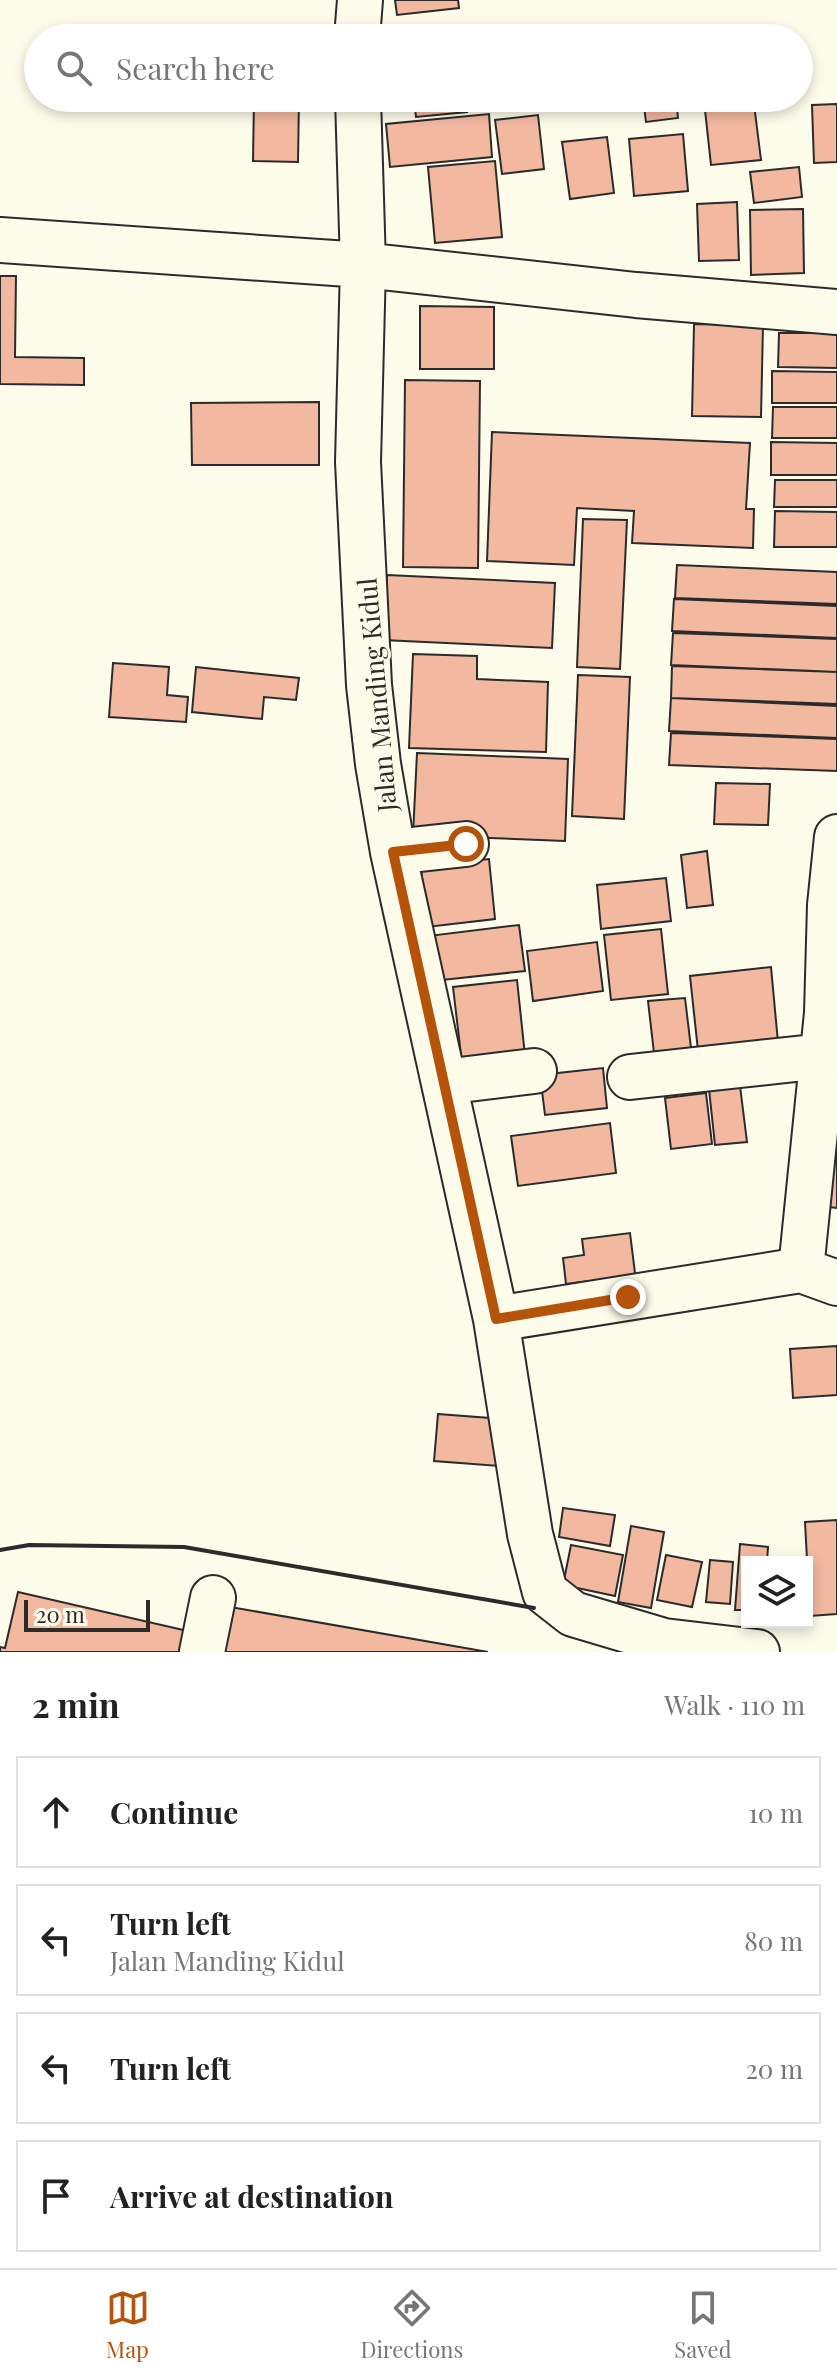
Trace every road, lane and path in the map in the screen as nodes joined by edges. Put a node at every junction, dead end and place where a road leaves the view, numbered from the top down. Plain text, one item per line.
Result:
1 (360, 0) edge
2 (358, 24) edge
3 (358, 112) edge
4 (0, 240) edge
5 (363, 265) junction
6 (837, 312) edge
7 (837, 837) edge
8 (466, 844) dead end
9 (393, 852) junction
10 (832, 996) edge
11 (823, 1056) junction
12 (534, 1071) dead end
13 (630, 1077) dead end
14 (444, 1082) junction
15 (819, 1276) edge
16 (496, 1319) junction
17 (213, 1598) dead end
18 (606, 1638) edge
19 (202, 1652) edge
20 (757, 1652) edge

1 - 2 street
3 - 5 street, Jalan Manding Kidul
4 - 5 street
5 - 6 street
5 - 9 street, Jalan Manding Kidul
7 - 10 street
8 - 9 street
9 - 14 street, Jalan Manding Kidul
10 - 11 street
11 - 13 street
11 - 15 street
12 - 14 street
14 - 16 street, Jalan Manding Kidul
15 - 16 street
16 - 18 street, Jalan Manding Kidul
17 - 19 street
18 - 20 street, Jalan Manding Kidul

